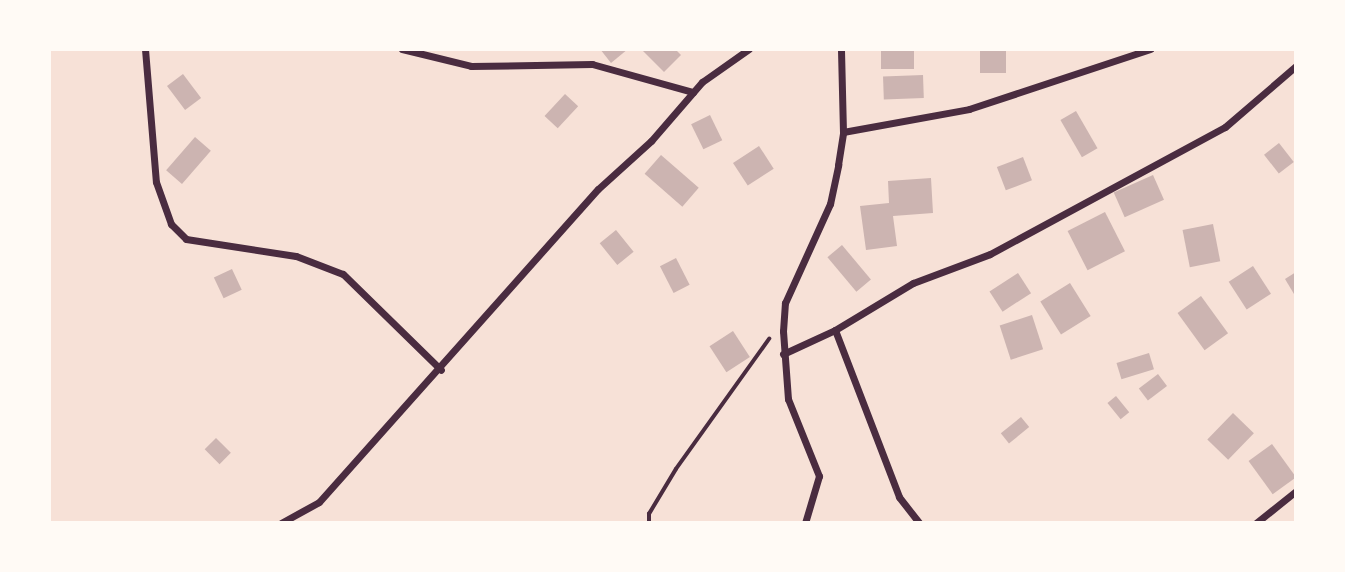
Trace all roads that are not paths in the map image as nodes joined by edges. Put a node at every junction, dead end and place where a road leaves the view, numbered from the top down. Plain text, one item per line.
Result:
1 (145, 49) edge
2 (402, 49) edge
3 (749, 49) edge
4 (841, 49) edge
5 (1150, 49) edge
6 (1296, 66) edge
7 (693, 92) junction
8 (843, 132) junction
9 (835, 330) junction
10 (783, 354) junction
11 (441, 370) junction
12 (1296, 491) edge
13 (281, 523) edge
14 (805, 523) edge
15 (919, 523) edge
16 (1256, 523) edge

1 - 11 street
2 - 7 street
3 - 7 street
4 - 8 street
5 - 8 street
6 - 9 street
7 - 11 street
8 - 10 street
9 - 10 street
9 - 15 street
10 - 14 street
11 - 13 street
12 - 16 street

